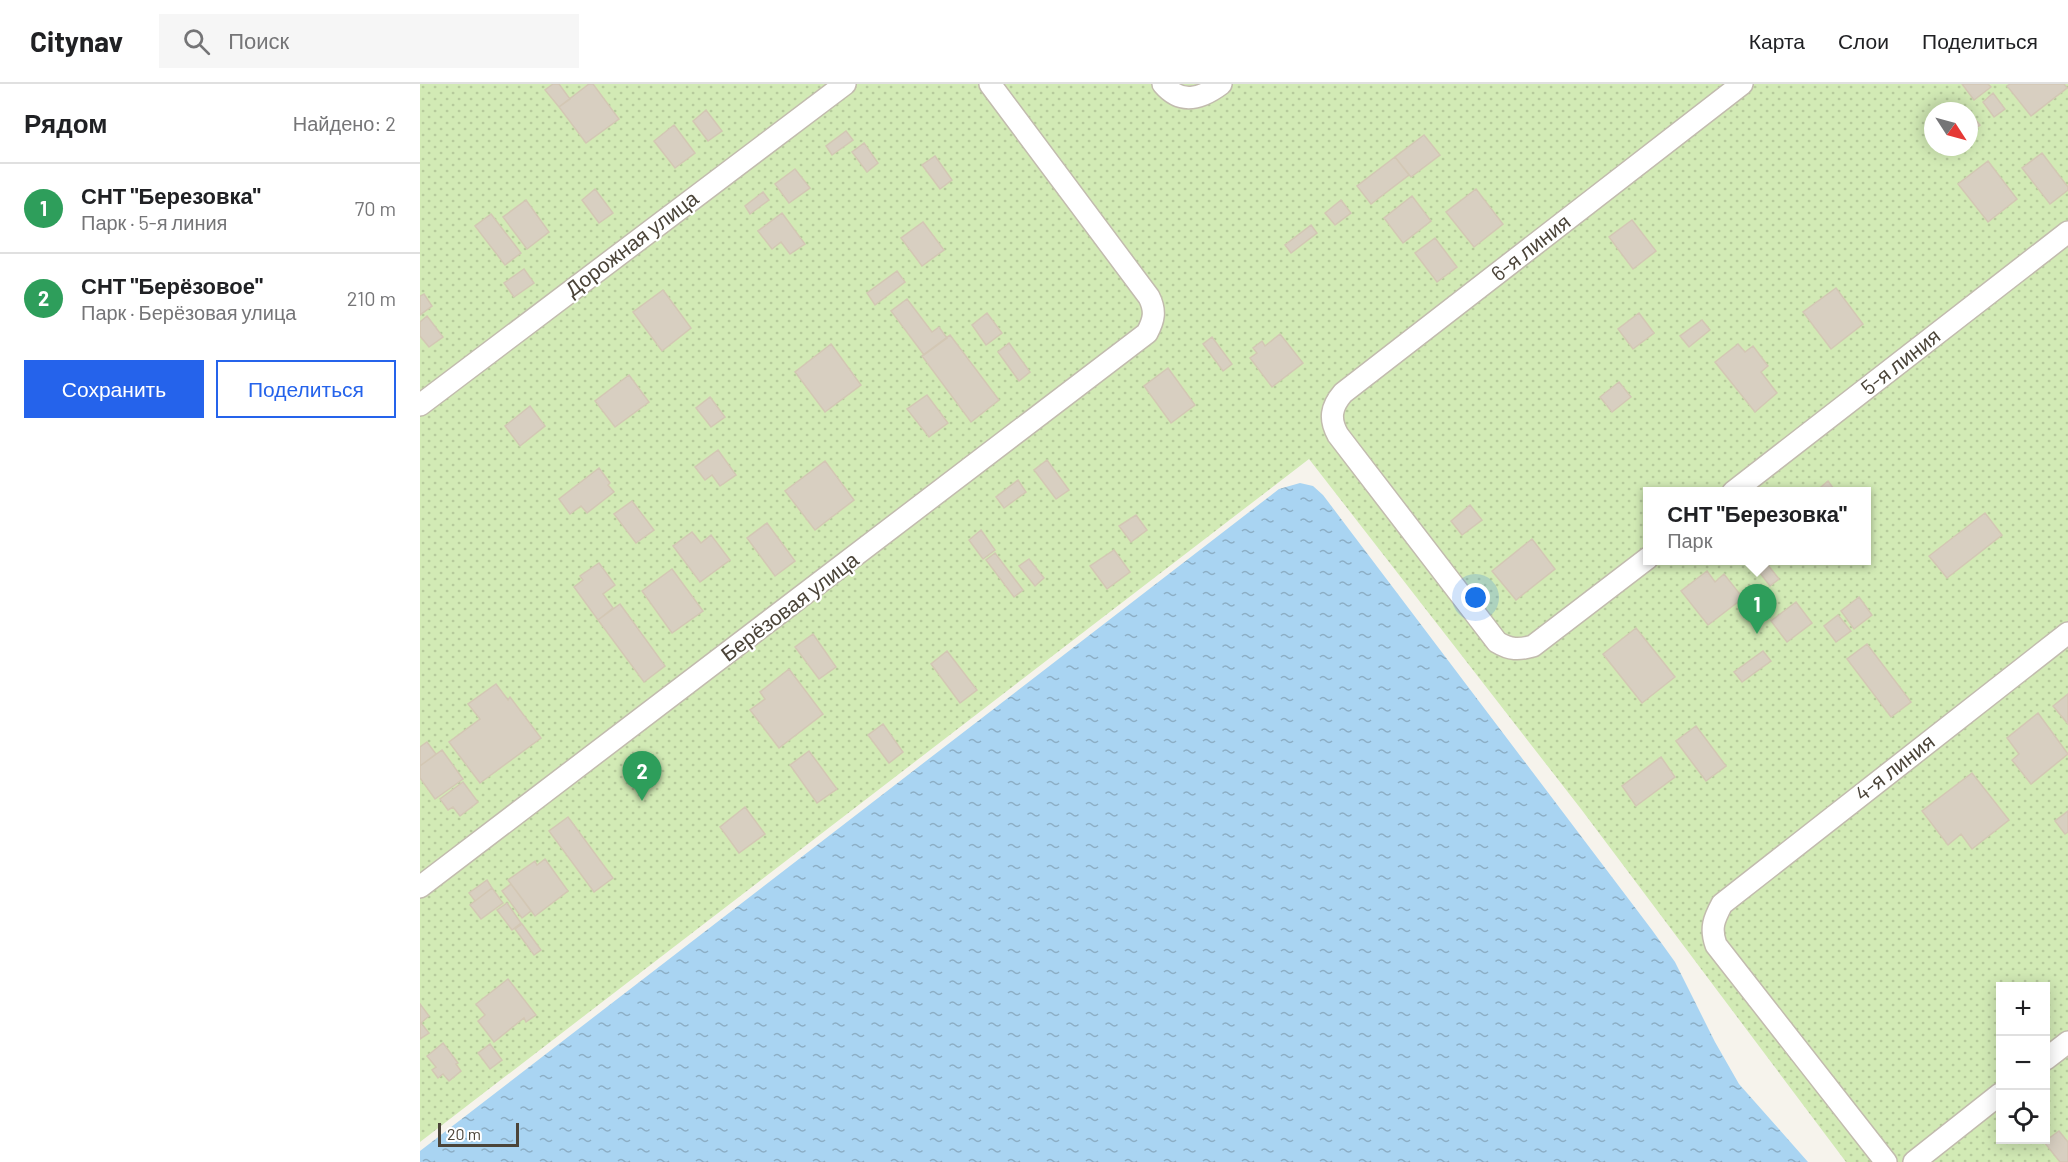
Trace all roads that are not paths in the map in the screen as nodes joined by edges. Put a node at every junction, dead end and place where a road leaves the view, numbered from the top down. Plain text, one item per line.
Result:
1 (845, 84) edge
2 (990, 84) edge
3 (1162, 84) edge
4 (1221, 84) edge
5 (1742, 84) edge
6 (2068, 232) edge
7 (420, 405) edge
8 (1739, 487) edge
9 (1643, 561) edge
10 (2068, 633) edge
11 (420, 887) edge
12 (2068, 1042) edge
13 (2050, 1056) edge
14 (1996, 1099) edge
15 (1886, 1162) edge
16 (1914, 1162) edge

1 - 7 street, Дорожная улица
2 - 11 street, Берёзовая улица
3 - 4 street
5 - 9 street, 6-я линия
6 - 8 street, 5-я линия
10 - 15 street, 4-я линия
12 - 13 street
14 - 16 street

